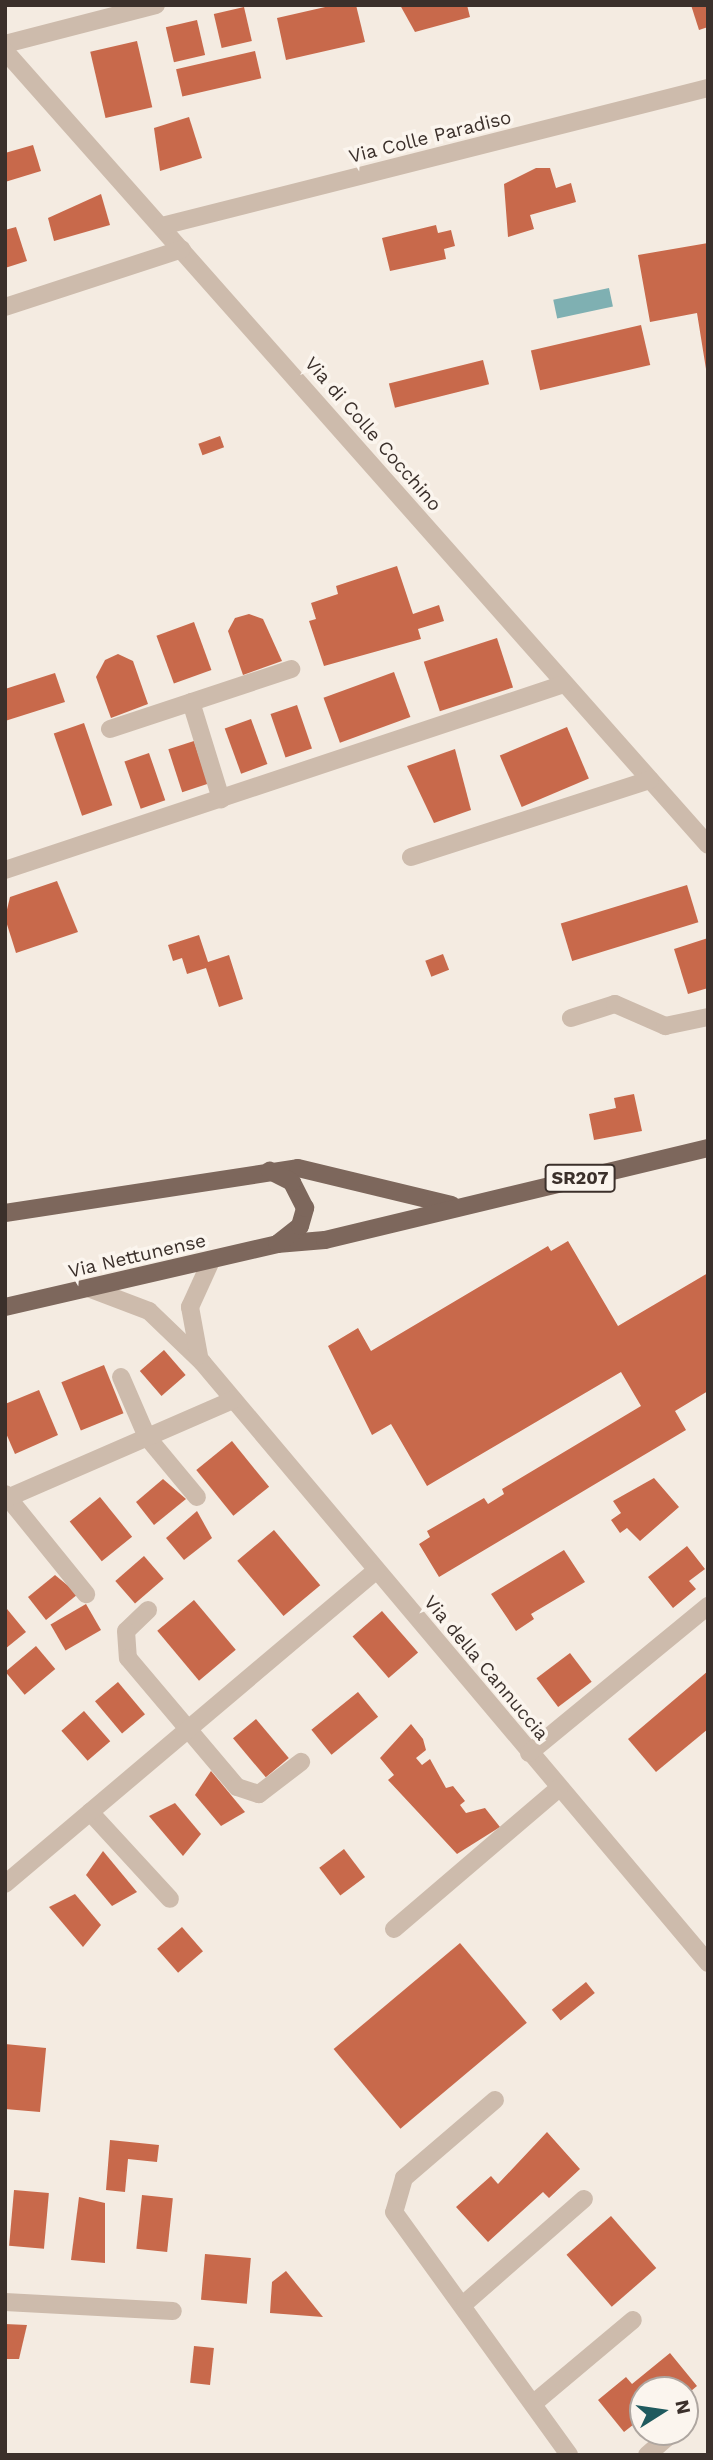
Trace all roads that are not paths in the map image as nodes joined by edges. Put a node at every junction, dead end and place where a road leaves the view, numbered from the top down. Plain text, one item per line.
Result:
1 (156, 5) edge
2 (5, 44) edge
3 (5, 51) edge
4 (708, 88) edge
5 (162, 226) junction
6 (182, 249) junction
7 (5, 307) edge
8 (291, 669) dead end
9 (564, 684) junction
10 (191, 702) junction
11 (110, 729) dead end
12 (650, 780) junction
13 (220, 799) junction
14 (708, 845) edge
15 (411, 857) dead end
16 (5, 870) edge
17 (708, 1017) edge
18 (570, 1018) dead end
19 (708, 1147) edge
20 (263, 1170) junction
21 (452, 1205) junction
22 (5, 1213) edge
23 (277, 1244) junction
24 (211, 1261) junction
25 (91, 1289) junction
26 (5, 1307) edge
27 (202, 1362) junction
28 (121, 1377) dead end
29 (233, 1400) junction
30 (147, 1437) junction
31 (6, 1497) edge
32 (197, 1497) dead end
33 (376, 1570) junction
34 (86, 1594) dead end
35 (708, 1606) edge
36 (148, 1610) dead end
37 (188, 1729) junction
38 (529, 1753) junction
39 (301, 1762) dead end
40 (559, 1788) junction
41 (90, 1812) junction
42 (5, 1884) edge
43 (170, 1899) dead end
44 (394, 1929) dead end
45 (708, 1963) edge
46 (495, 2100) dead end
47 (584, 2199) dead end
48 (5, 2302) edge
49 (465, 2303) junction
50 (173, 2311) dead end
51 (633, 2320) dead end
52 (534, 2403) junction
53 (569, 2455) edge

1 - 2 street
3 - 5 street, Via di Colle Cocchino
4 - 5 street, Via Colle Paradiso
5 - 6 street, Via di Colle Cocchino
6 - 7 street
6 - 9 street, Via di Colle Cocchino
8 - 10 street
9 - 12 street, Via di Colle Cocchino
9 - 13 street
10 - 11 street
10 - 13 street
12 - 14 street, Via di Colle Cocchino
12 - 15 street
13 - 16 street
17 - 18 street
19 - 21 main road, Via Nettunense / SR207
20 - 21 main road, Via Nettunense / SR207
20 - 22 main road, Via Nettunense
20 - 23 main road, Via Nettunense
21 - 23 main road, Via Nettunense / SR207
23 - 24 main road, Via Nettunense
24 - 25 main road, Via Nettunense
24 - 27 street, Via della Cannuccia
25 - 26 main road, Via Nettunense
25 - 27 street, Via della Cannuccia
27 - 29 street, Via della Cannuccia
28 - 30 street
29 - 30 street
29 - 33 street, Via della Cannuccia
30 - 31 street
30 - 32 street
31 - 34 street
33 - 37 street
33 - 38 street, Via della Cannuccia
35 - 38 street
36 - 37 street
37 - 39 street
37 - 41 street
38 - 40 street, Via della Cannuccia
40 - 44 street
40 - 45 street, Via della Cannuccia
41 - 42 street
41 - 43 street
46 - 49 street
47 - 49 street
48 - 50 street
49 - 52 street
51 - 52 street
52 - 53 street

